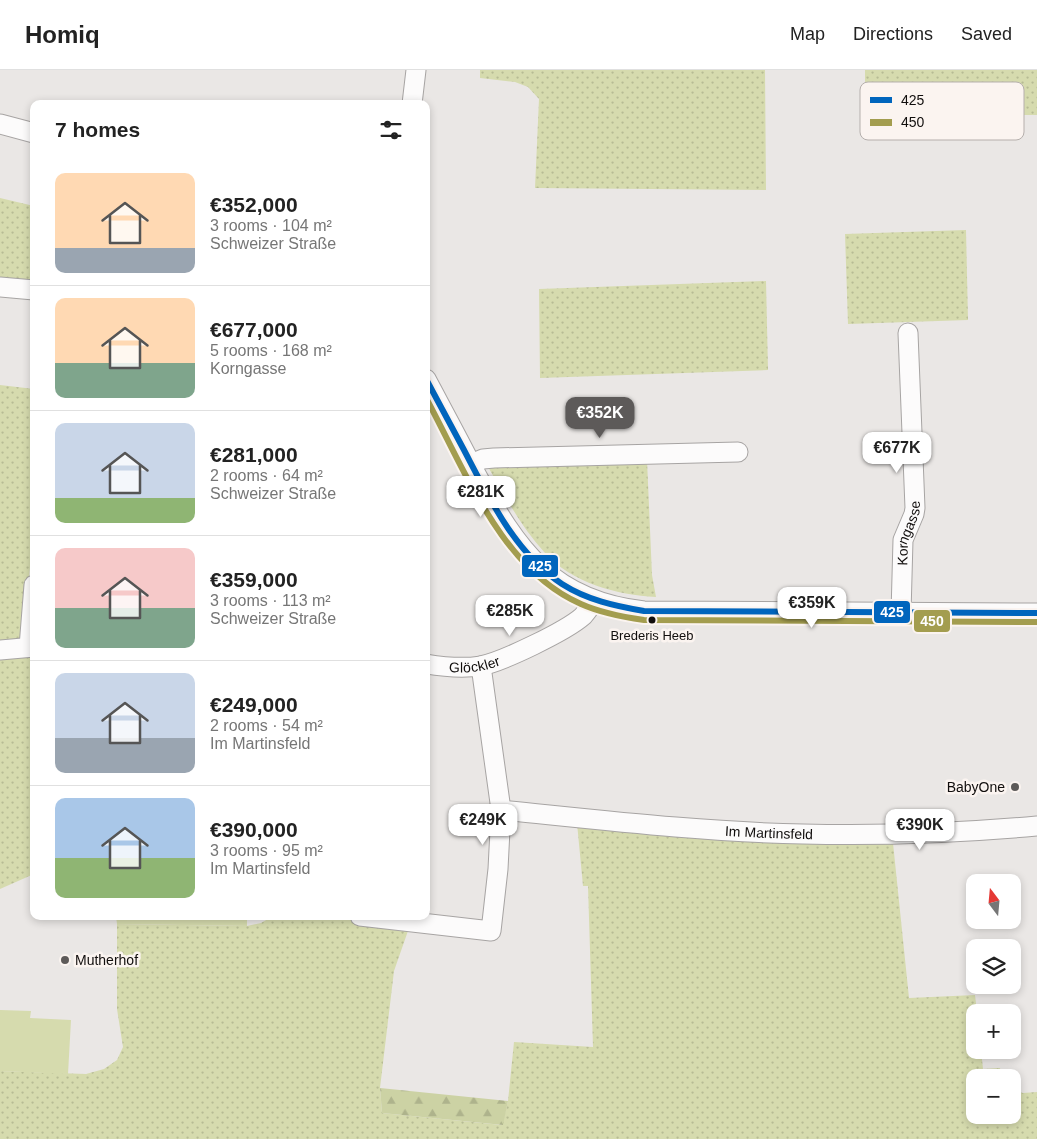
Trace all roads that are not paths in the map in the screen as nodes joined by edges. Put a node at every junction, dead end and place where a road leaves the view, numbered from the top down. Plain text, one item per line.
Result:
1 (416, 70) edge
2 (412, 100) edge
3 (0, 124) edge
4 (30, 133) edge
5 (0, 287) edge
6 (30, 290) edge
7 (908, 333) dead end
8 (430, 387) edge
9 (738, 452) dead end
10 (471, 464) junction
11 (594, 600) junction
12 (901, 613) junction
13 (1037, 613) edge
14 (30, 647) edge
15 (0, 650) edge
16 (430, 664) edge
17 (481, 666) junction
18 (501, 810) junction
19 (1037, 826) edge
20 (395, 920) edge

1 - 2 street
3 - 4 street
5 - 6 street
7 - 12 street, Korngasse
8 - 10 street
9 - 10 street
10 - 11 street
11 - 12 street
11 - 17 street, Glöckler
12 - 13 street
14 - 15 street
16 - 17 street, Glöckler
17 - 18 street
18 - 19 street, Im Martinsfeld
18 - 20 street

